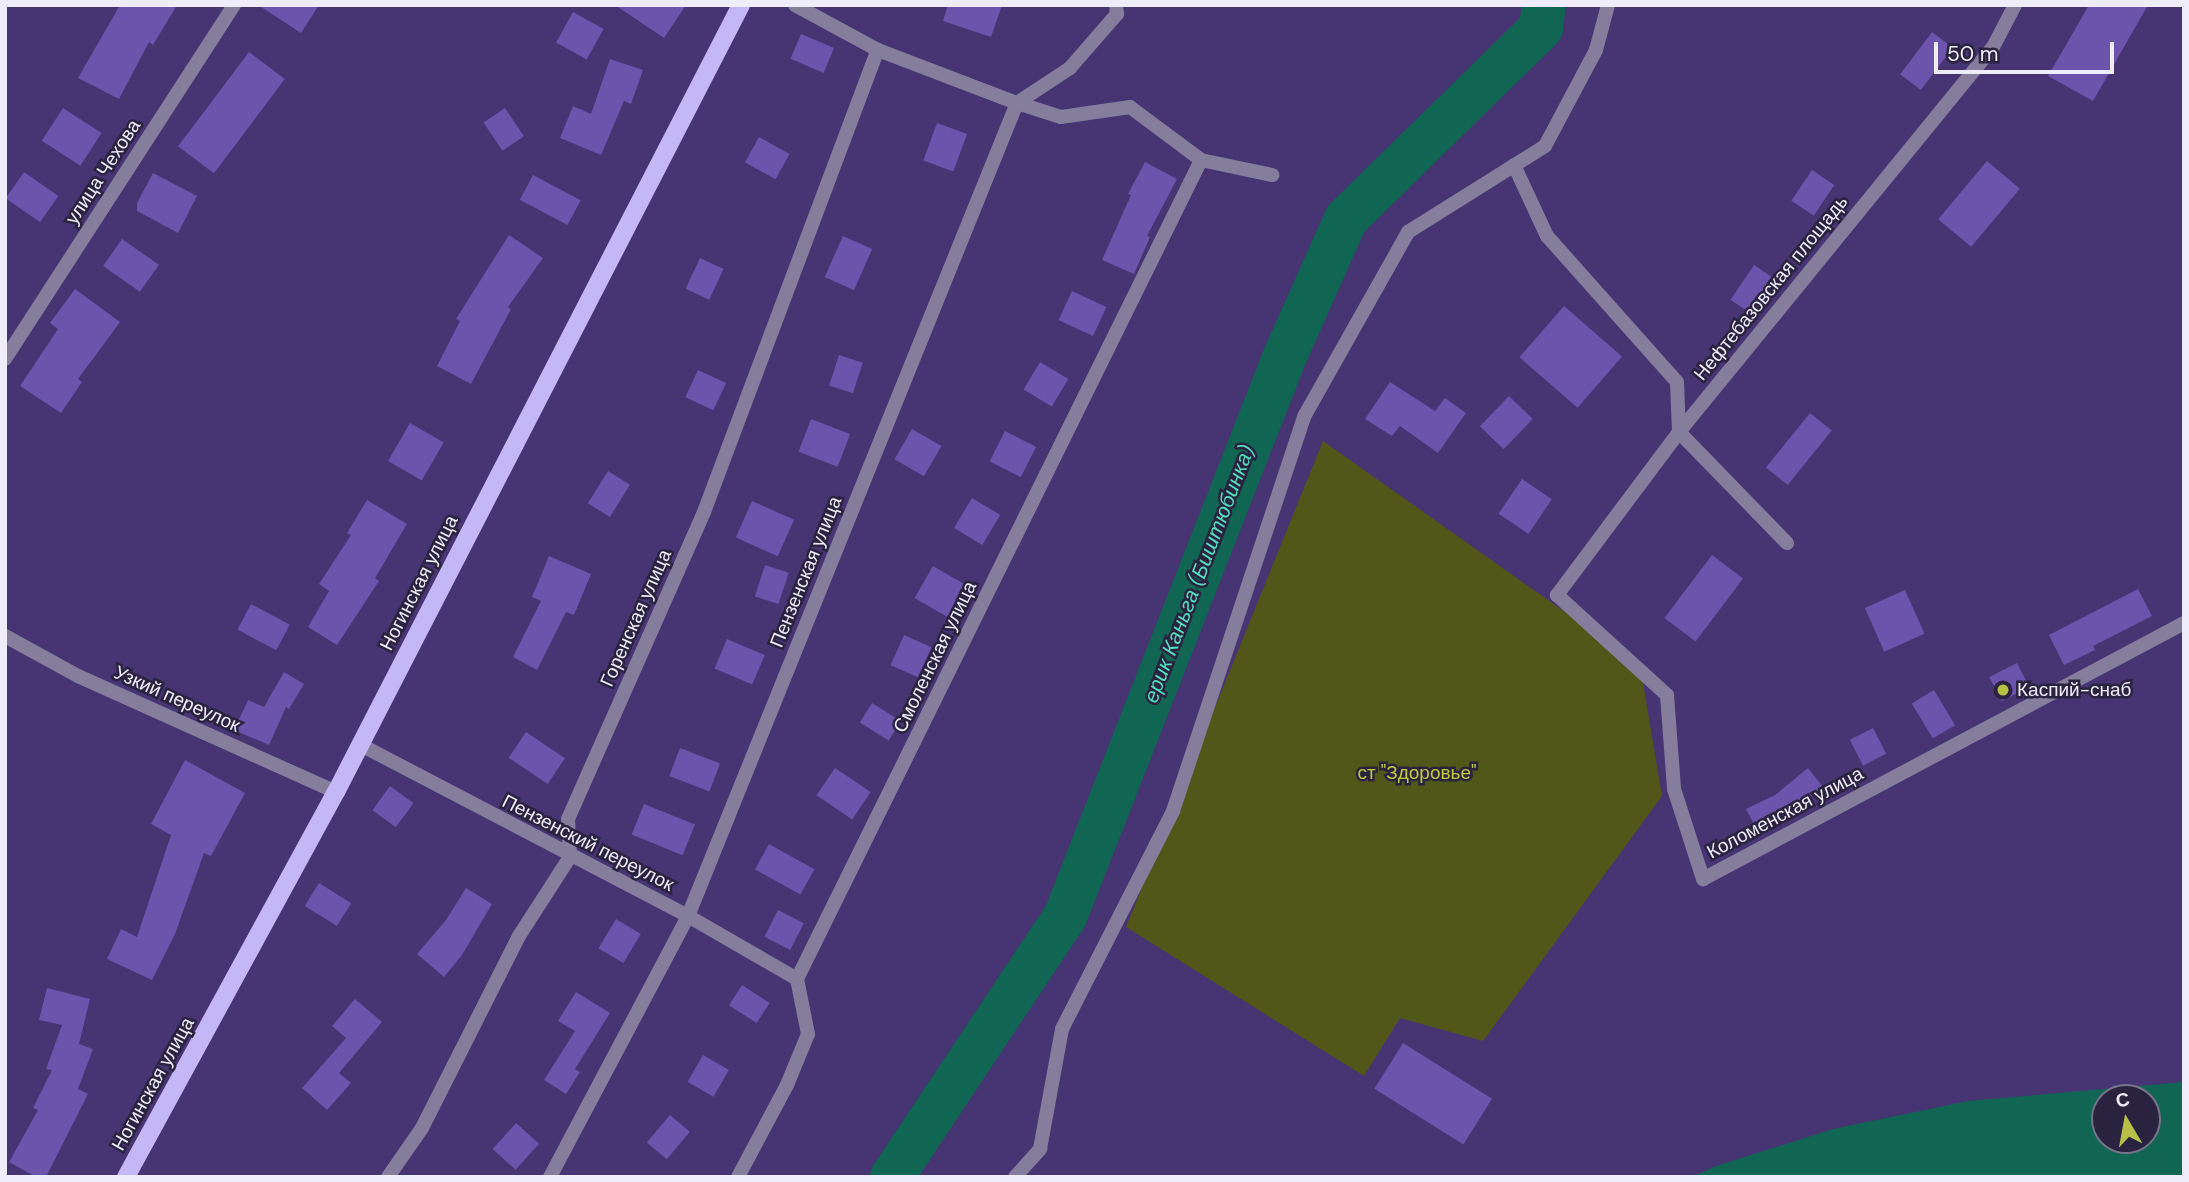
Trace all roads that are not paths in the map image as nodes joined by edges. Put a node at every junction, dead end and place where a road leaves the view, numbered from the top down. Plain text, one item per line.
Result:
1 (234, 5) edge
2 (741, 5) edge
3 (795, 5) edge
4 (1116, 5) edge
5 (1608, 5) edge
6 (2015, 5) edge
7 (878, 50) junction
8 (1017, 103) junction
9 (1201, 160) junction
10 (1514, 165) junction
11 (1272, 174) dead end
12 (5, 359) edge
13 (1679, 432) junction
14 (1787, 543) dead end
15 (1557, 595) joint
16 (2184, 623) edge
17 (5, 636) edge
18 (359, 744) junction
19 (336, 792) junction
20 (570, 857) junction
21 (688, 916) junction
22 (797, 979) junction
23 (126, 1177) edge
24 (388, 1177) edge
25 (550, 1177) edge
26 (738, 1177) edge
27 (1015, 1177) edge

1 - 12 street, улица Чехова
2 - 18 main road, Ногинская улица
3 - 7 street
4 - 8 street
5 - 10 street
6 - 13 street, Нефтебазовская площадь
7 - 8 street
7 - 20 street, Горенская улица
8 - 9 street
8 - 21 street, Пензенская улица
9 - 11 street
9 - 22 street, Смоленская улица
10 - 13 street
10 - 27 street
13 - 14 street
13 - 15 street, Нефтебазовская площадь
15 - 16 street, Коломенская улица
17 - 19 street, Узкий переулок
18 - 19 main road, Ногинская улица
18 - 20 street, Пензенский переулок
19 - 23 main road, Ногинская улица
20 - 21 street, Пензенский переулок
20 - 24 street
21 - 22 street, Пензенский переулок
21 - 25 street, Пензенская улица
22 - 26 street

